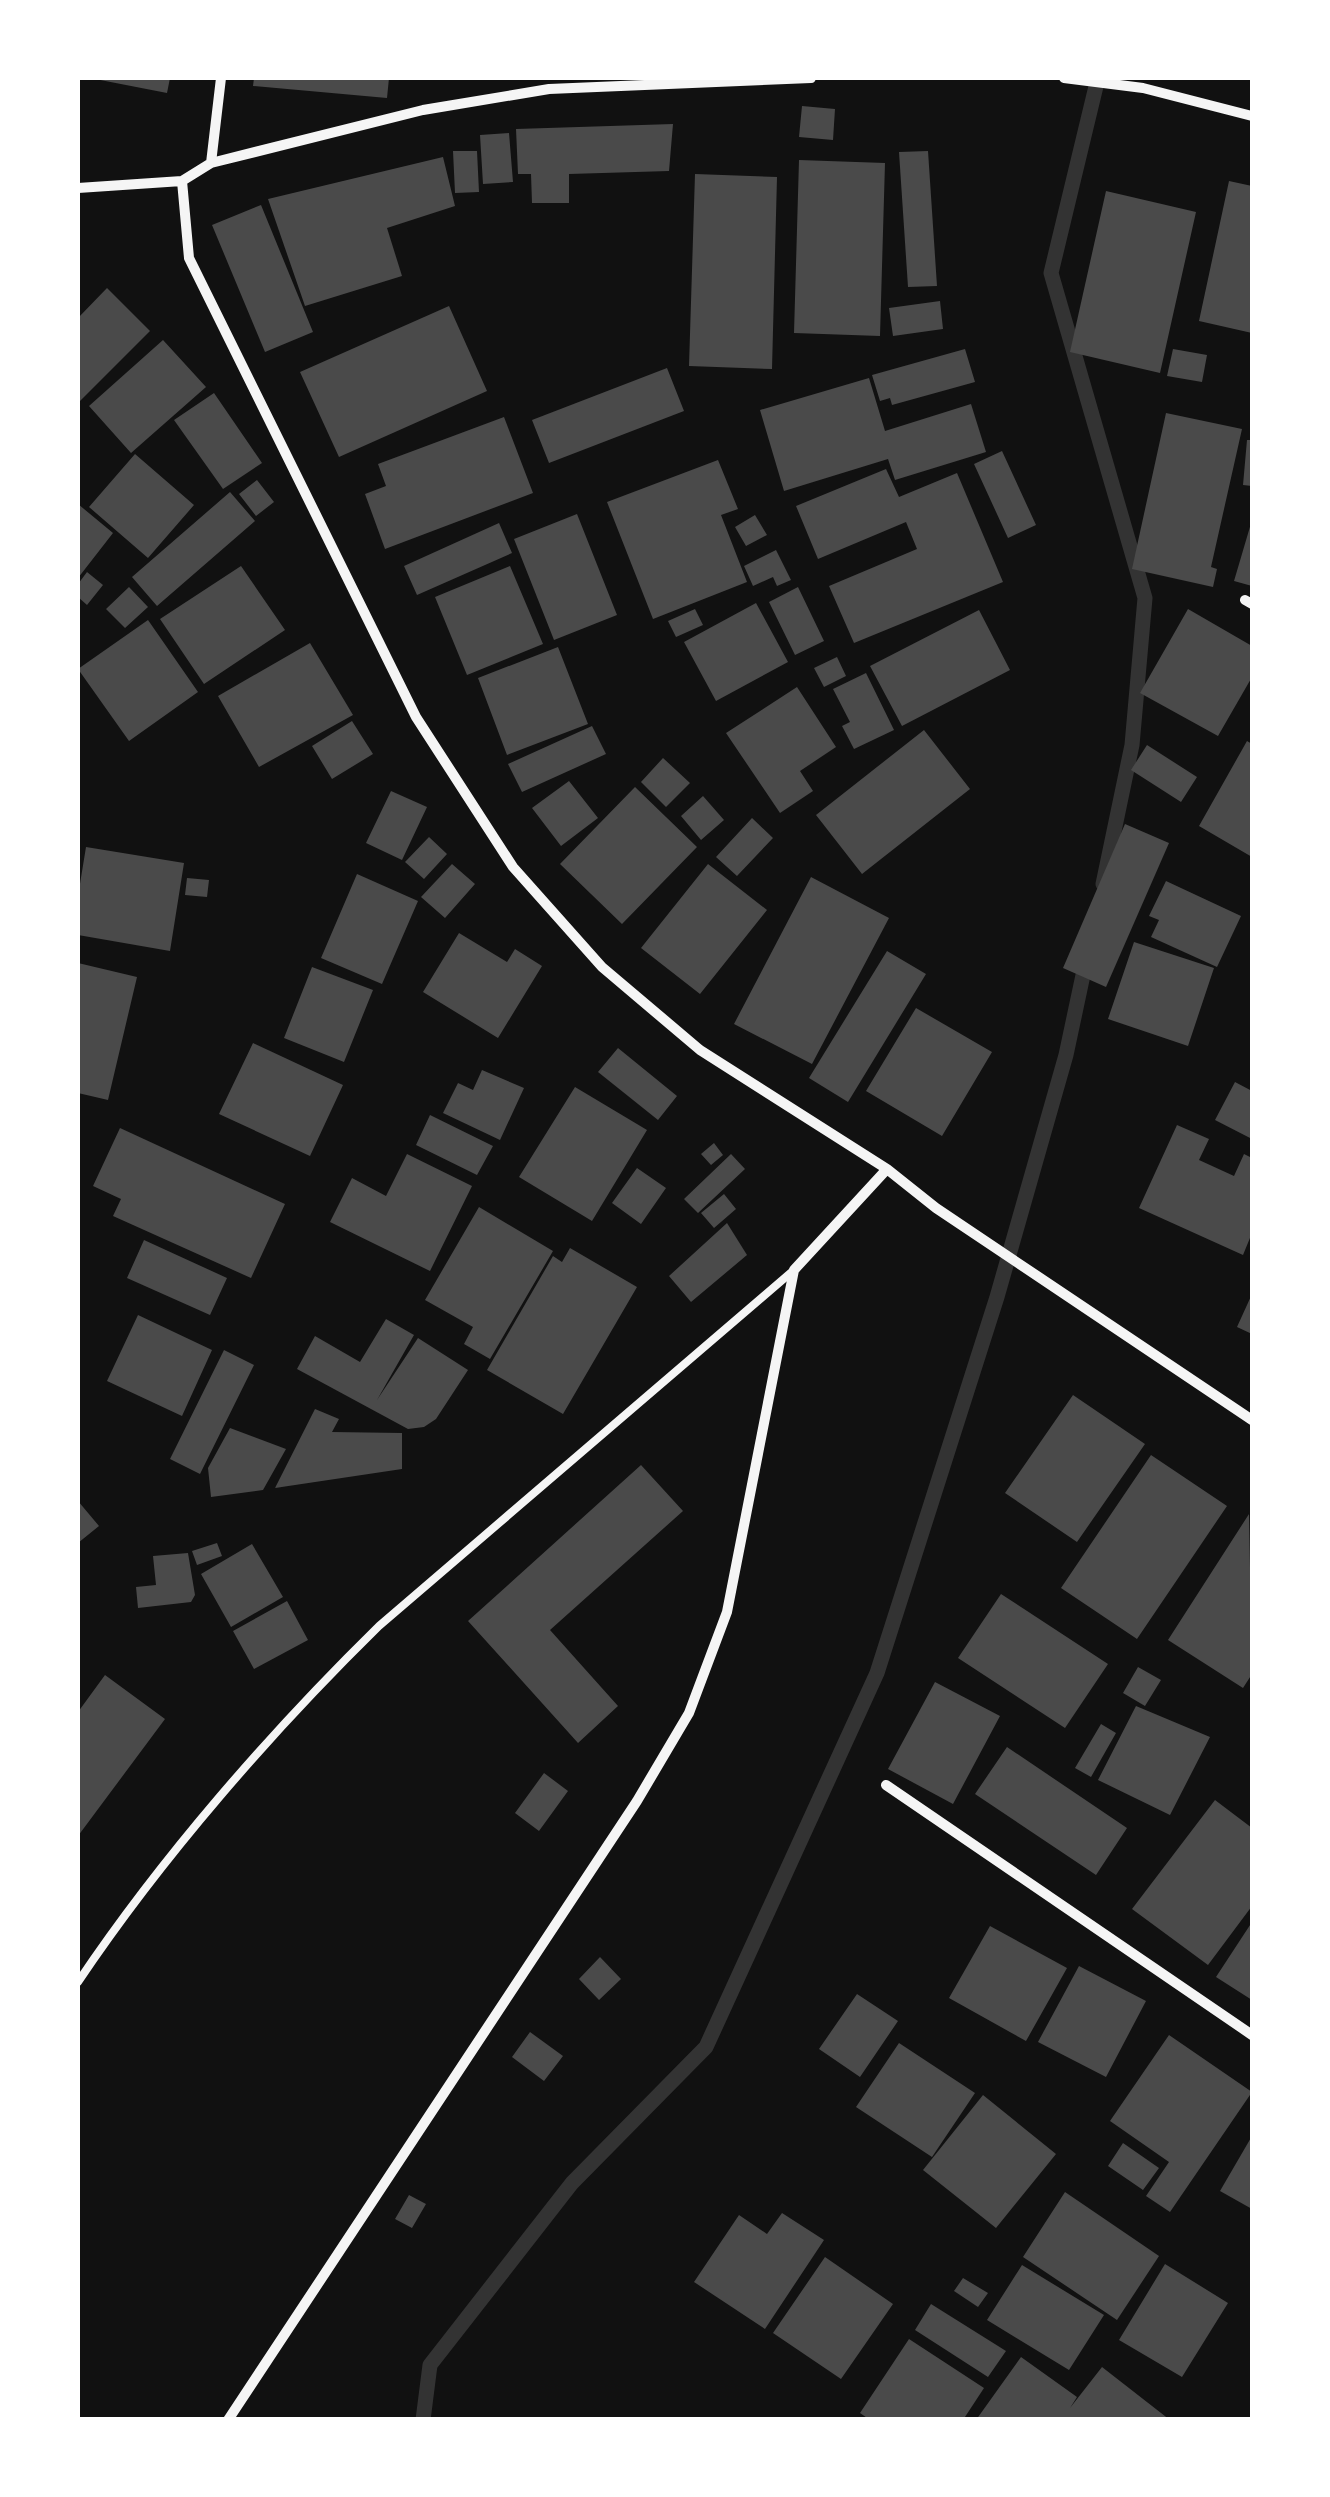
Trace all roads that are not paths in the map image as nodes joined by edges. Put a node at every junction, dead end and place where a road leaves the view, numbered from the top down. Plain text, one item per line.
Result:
1 (221, 78) edge
2 (811, 78) edge
3 (1064, 78) edge
4 (1087, 79) edge
5 (1252, 116) edge
6 (210, 163) junction
7 (182, 181) junction
8 (78, 188) edge
9 (887, 1169) junction
10 (794, 1270) junction
11 (1252, 1420) edge
12 (886, 1784) dead end
13 (78, 1982) edge
14 (1252, 2035) edge
15 (228, 2420) edge

1 - 6 street
2 - 6 street
3 - 4 street
4 - 5 street
6 - 7 street
7 - 8 street
7 - 9 street
9 - 10 street
9 - 11 street
10 - 13 lane
10 - 15 street
12 - 14 street

